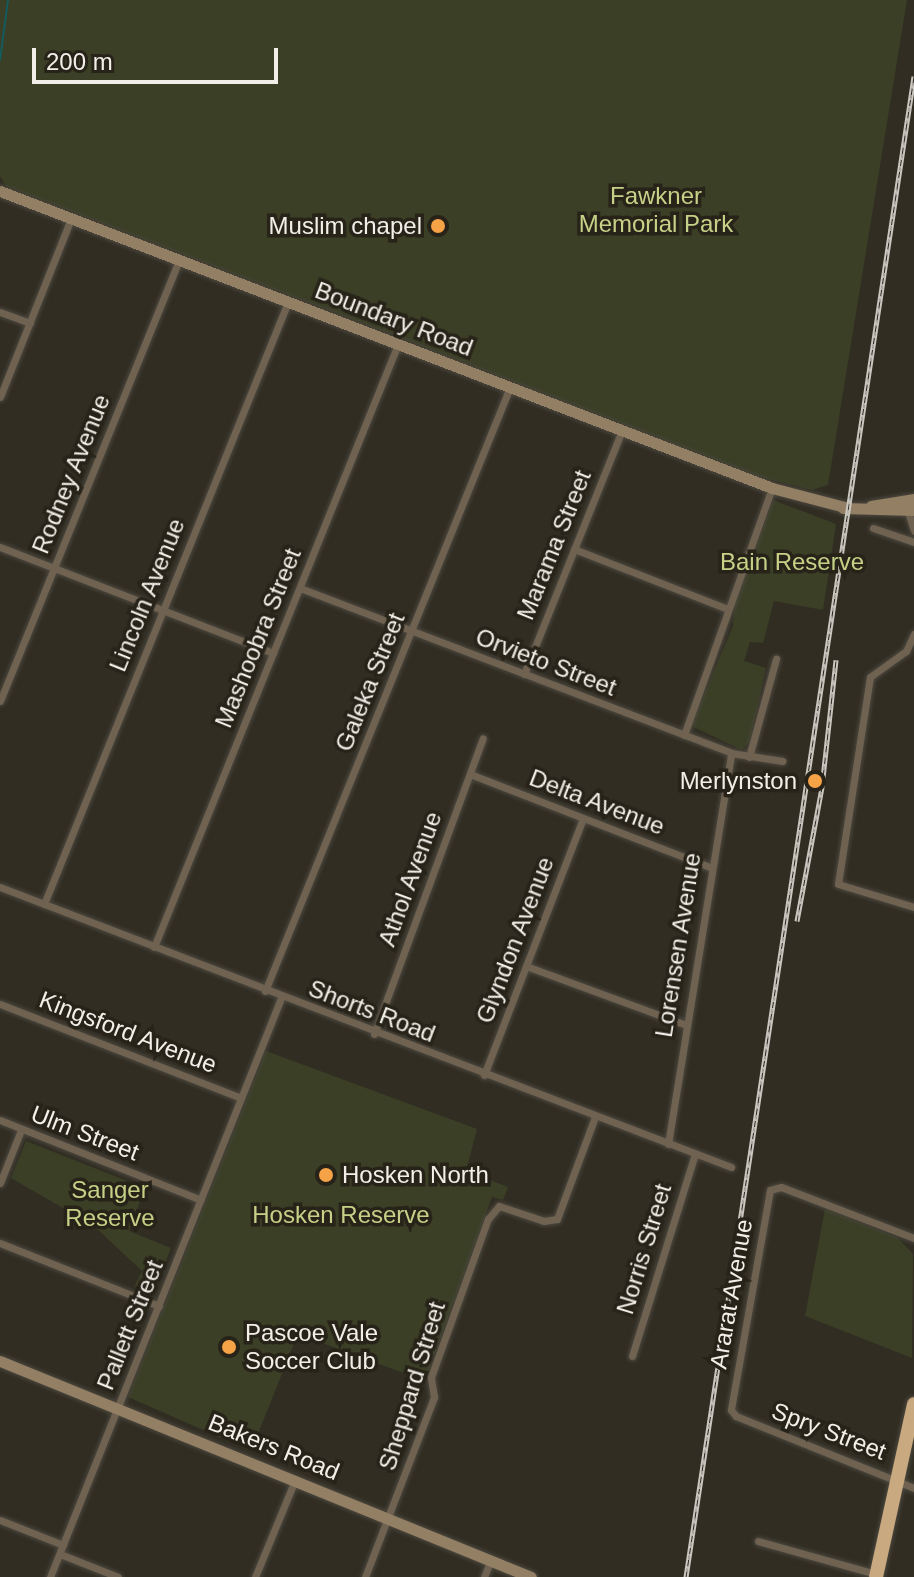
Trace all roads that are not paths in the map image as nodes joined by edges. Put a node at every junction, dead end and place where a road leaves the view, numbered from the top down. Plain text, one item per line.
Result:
1 (0, 191) edge
2 (71, 219) junction
3 (179, 261) junction
4 (288, 302) junction
5 (0, 312) edge
6 (30, 323) junction
7 (398, 344) junction
8 (510, 387) junction
9 (0, 397) edge
10 (622, 430) junction
11 (772, 488) junction
12 (911, 504) edge
13 (873, 528) dead end
14 (914, 531) edge
15 (898, 540) junction
16 (914, 542) edge
17 (0, 547) edge
18 (574, 549) junction
19 (54, 569) junction
20 (300, 588) junction
21 (728, 609) junction
22 (163, 611) junction
23 (412, 631) junction
24 (914, 634) edge
25 (273, 653) junction
26 (776, 659) dead end
27 (524, 674) junction
28 (0, 701) edge
29 (684, 735) junction
30 (483, 738) dead end
31 (731, 753) junction
32 (749, 757) junction
33 (782, 761) dead end
34 (470, 774) junction
35 (583, 819) junction
36 (710, 867) junction
37 (0, 887) edge
38 (44, 904) junction
39 (914, 907) edge
40 (154, 947) junction
41 (526, 966) junction
42 (265, 991) junction
43 (281, 998) junction
44 (0, 1004) edge
45 (686, 1025) junction
46 (374, 1034) junction
47 (484, 1075) junction
48 (241, 1098) junction
49 (595, 1117) junction
50 (0, 1120) edge
51 (21, 1130) junction
52 (668, 1144) junction
53 (695, 1154) junction
54 (731, 1167) dead end
55 (0, 1183) edge
56 (201, 1200) junction
57 (911, 1238) edge
58 (0, 1243) edge
59 (159, 1306) junction
60 (632, 1356) dead end
61 (0, 1361) edge
62 (914, 1404) edge
63 (118, 1408) junction
64 (731, 1410) joint
65 (295, 1480) junction
66 (897, 1480) junction
67 (914, 1488) edge
68 (389, 1517) junction
69 (0, 1520) edge
70 (758, 1541) dead end
71 (63, 1545) junction
72 (60, 1554) junction
73 (491, 1560) junction
74 (876, 1575) edge
75 (50, 1577) edge
76 (118, 1577) edge
77 (255, 1577) edge
78 (365, 1577) edge
79 (484, 1577) edge
80 (531, 1577) edge

1 - 2 main road, Boundary Road
2 - 3 main road, Boundary Road
2 - 6 street
3 - 4 main road, Boundary Road
3 - 19 street, Rodney Avenue
4 - 7 main road, Boundary Road
4 - 22 street, Lincoln Avenue
5 - 6 street
6 - 9 street
7 - 8 main road, Boundary Road
7 - 20 street, Mashoobra Street
8 - 10 main road, Boundary Road
8 - 23 street, Galeka Street
10 - 11 main road, Boundary Road
10 - 18 street, Marama Street
11 - 12 main road, Boundary Road
11 - 21 street
12 - 14 street, Boundary Road
13 - 15 street
14 - 15 street, Boundary Road
15 - 16 street
17 - 19 street
18 - 21 street
18 - 27 street, Marama Street
19 - 22 street
19 - 28 street, Rodney Avenue
20 - 23 street, Orvieto Street
20 - 25 street, Mashoobra Street
21 - 29 street
22 - 25 street
22 - 38 street, Lincoln Avenue
23 - 27 street, Orvieto Street
23 - 42 street, Galeka Street
24 - 39 street
25 - 40 street, Mashoobra Street
26 - 32 street
27 - 29 street, Orvieto Street
29 - 31 street, Orvieto Street
30 - 34 street, Athol Avenue
31 - 32 street, Orvieto Street
31 - 36 street, Lorensen Avenue
32 - 33 street, Orvieto Street
34 - 35 street, Delta Avenue
34 - 46 street, Athol Avenue
35 - 36 street, Delta Avenue
35 - 41 street, Glyndon Avenue
36 - 45 street, Lorensen Avenue
37 - 38 street, Shorts Road
38 - 40 street, Shorts Road
40 - 42 street, Shorts Road
41 - 45 street
41 - 47 street, Glyndon Avenue
42 - 43 street, Shorts Road
43 - 46 street, Shorts Road
43 - 48 street, Pallett Street
44 - 48 street, Kingsford Avenue
45 - 52 street, Lorensen Avenue
46 - 47 street, Shorts Road
47 - 49 street, Shorts Road
48 - 56 street, Pallett Street
49 - 52 street, Shorts Road
49 - 68 street, Sheppard Street
50 - 51 street, Ulm Street
51 - 55 street
51 - 56 street, Ulm Street
52 - 53 street, Shorts Road
53 - 54 street, Shorts Road
53 - 60 street, Norris Street
56 - 59 street, Pallett Street
57 - 64 street, Ararat Avenue
58 - 59 street
59 - 63 street, Pallett Street
61 - 63 main road, Bakers Road
62 - 66 highway
63 - 65 main road, Bakers Road
63 - 71 street, Pallett Street
64 - 66 street, Spry Street
65 - 68 main road, Bakers Road
65 - 77 street
66 - 67 street, Spry Street
66 - 74 highway
68 - 73 main road, Bakers Road
68 - 78 street
69 - 71 street
70 - 74 street
71 - 72 street, Pallett Street
72 - 75 street, Pallett Street
72 - 76 street
73 - 79 street
73 - 80 main road, Bakers Road

